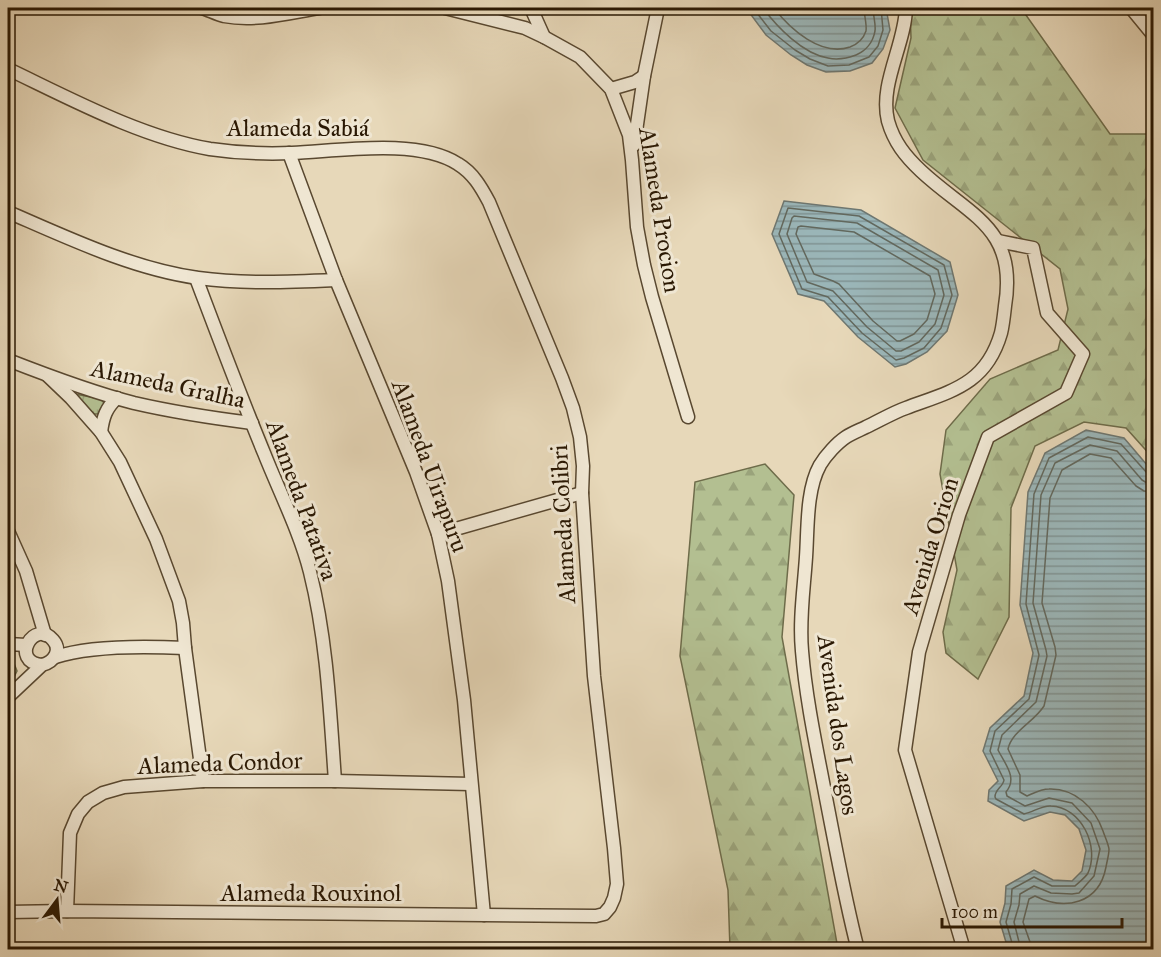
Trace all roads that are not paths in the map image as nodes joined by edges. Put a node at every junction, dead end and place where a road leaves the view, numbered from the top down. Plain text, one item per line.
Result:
1 (202, 8) edge
2 (319, 8) edge
3 (445, 8) edge
4 (531, 8) edge
5 (658, 8) edge
6 (906, 8) edge
7 (1131, 8) edge
8 (1154, 36) edge
9 (544, 38) junction
10 (8, 69) edge
11 (644, 76) junction
12 (611, 89) junction
13 (289, 153) junction
14 (632, 160) junction
15 (458, 164) joint
16 (8, 212) edge
17 (998, 241) junction
18 (196, 278) junction
19 (336, 280) junction
20 (8, 360) edge
21 (48, 375) junction
22 (117, 398) junction
23 (688, 417) dead end
24 (252, 423) junction
25 (101, 432) junction
26 (582, 493) junction
27 (8, 531) edge
28 (438, 534) junction
29 (45, 635) junction
30 (8, 644) edge
31 (26, 645) junction
32 (185, 648) junction
33 (54, 657) junction
34 (42, 665) junction
35 (8, 698) edge
36 (203, 781) junction
37 (335, 781) junction
38 (471, 784) junction
39 (610, 907) joint
40 (67, 911) junction
41 (8, 912) edge
42 (484, 915) junction
43 (858, 950) edge
44 (964, 950) edge

1 - 2 street
3 - 9 street, Alameda Procion
4 - 9 street
5 - 11 street
6 - 17 street, Avenida dos Lagos
7 - 8 street
9 - 12 street, Alameda Procion
10 - 13 street, Alameda Sabiá
11 - 12 street
11 - 14 street
12 - 14 street, Alameda Procion
13 - 15 street, Alameda Sabiá
13 - 19 street, Alameda Uirapuru
14 - 23 street, Alameda Procion
15 - 26 street, Alameda Colibri
16 - 18 street
17 - 43 street, Avenida dos Lagos
17 - 44 street, Avenida Orion
18 - 19 street
18 - 24 street, Alameda Patativa
19 - 28 street, Alameda Uirapuru
20 - 21 street, Alameda Gralha
21 - 22 street, Alameda Gralha
21 - 25 street
22 - 24 street, Alameda Gralha
22 - 25 street
24 - 37 street, Alameda Patativa
25 - 32 street
26 - 28 street
26 - 39 street, Alameda Colibri
27 - 29 street
28 - 38 street, Alameda Uirapuru
29 - 31 street
29 - 33 street
30 - 31 street
31 - 34 street
32 - 33 street
32 - 36 street
33 - 34 street
34 - 35 street
36 - 37 street, Alameda Condor
36 - 40 street, Alameda Condor
37 - 38 street, Alameda Condor
38 - 42 street, Alameda Uirapuru
39 - 42 street, Alameda Rouxinol
40 - 41 street, Alameda Rouxinol
40 - 42 street, Alameda Rouxinol

